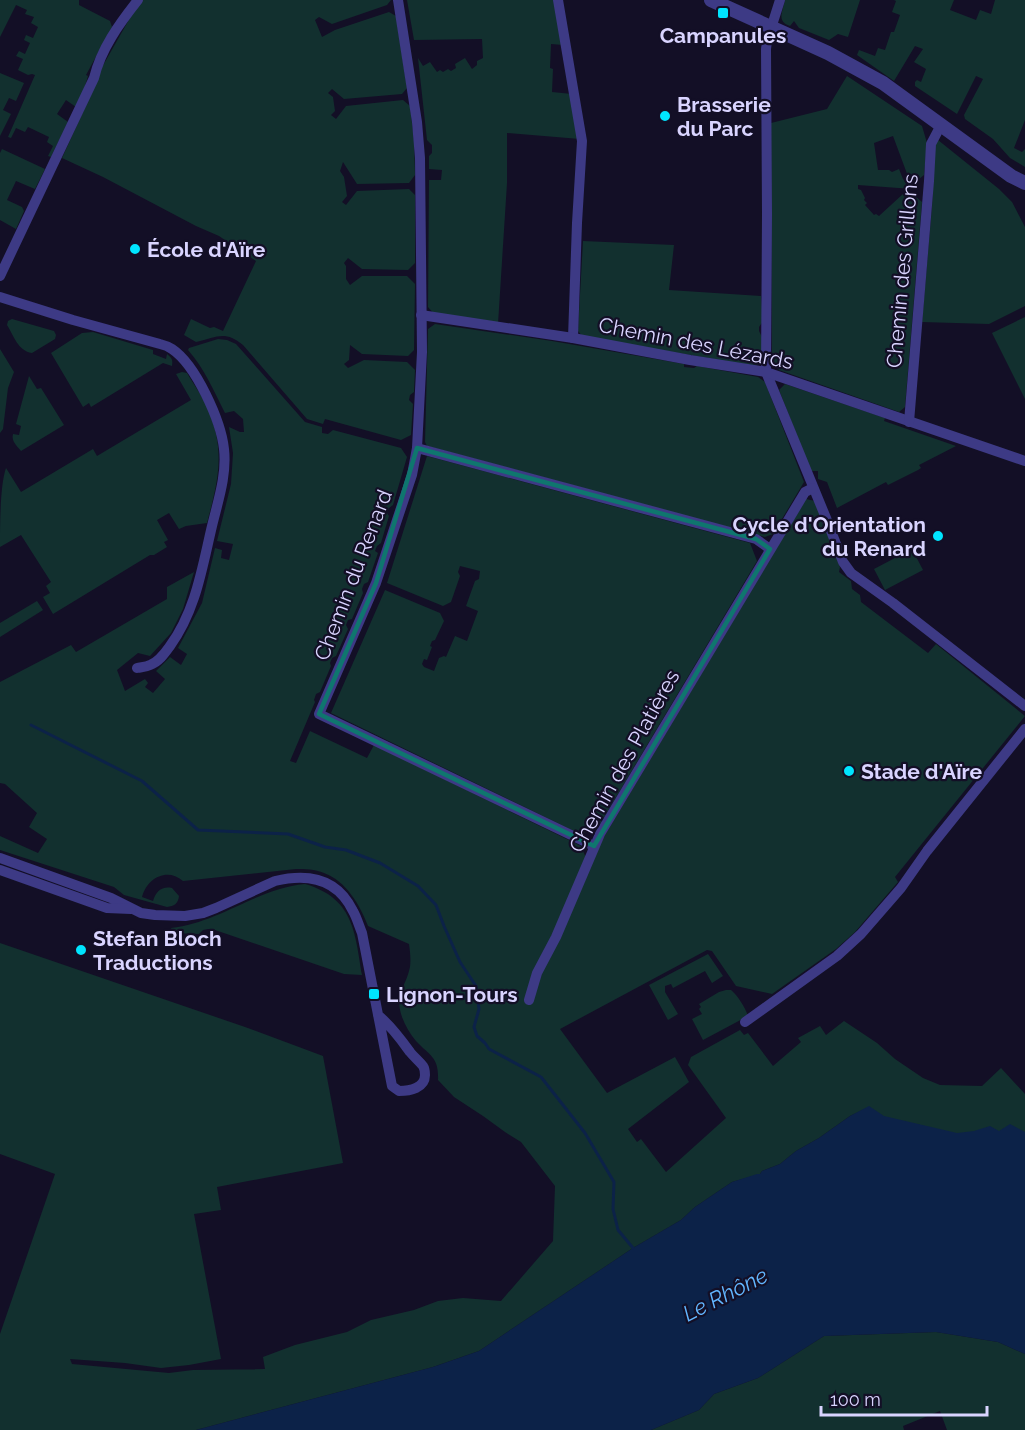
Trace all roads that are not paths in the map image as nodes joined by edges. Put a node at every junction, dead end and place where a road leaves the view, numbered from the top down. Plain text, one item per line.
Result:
1 (138, 0) edge
2 (398, 0) edge
3 (558, 0) edge
4 (711, 0) edge
5 (780, 0) edge
6 (771, 28) junction
7 (941, 125) junction
8 (1011, 176) junction
9 (1025, 183) edge
10 (1025, 194) edge
11 (0, 276) edge
12 (0, 297) edge
13 (421, 315) junction
14 (573, 338) junction
15 (766, 372) junction
16 (909, 422) junction
17 (417, 448) junction
18 (1025, 461) edge
19 (813, 488) junction
20 (770, 549) junction
21 (137, 668) dead end
22 (1025, 706) edge
23 (1025, 729) edge
24 (594, 846) junction
25 (0, 858) edge
26 (0, 870) edge
27 (134, 909) junction
28 (529, 1000) dead end
29 (378, 1015) junction
30 (745, 1022) dead end

1 - 11 street
2 - 13 street, Chemin du Renard
3 - 14 street
4 - 6 street
5 - 6 street
6 - 7 street
6 - 15 street
7 - 8 street
7 - 16 street, Chemin des Grillons
8 - 9 street
8 - 10 street
12 - 21 street
13 - 14 street, Chemin des Lézards
13 - 17 street, Chemin du Renard
14 - 15 street, Chemin des Lézards
15 - 16 street, Chemin des Lézards
15 - 19 street
16 - 18 street, Chemin des Lézards
17 - 20 street
17 - 24 street, Chemin du Renard
19 - 20 street, Chemin des Platières
19 - 22 street
20 - 24 street, Chemin des Platières
23 - 30 street
24 - 28 street, Chemin des Platières
25 - 27 street
26 - 27 street
27 - 29 street
29 - 29 street

